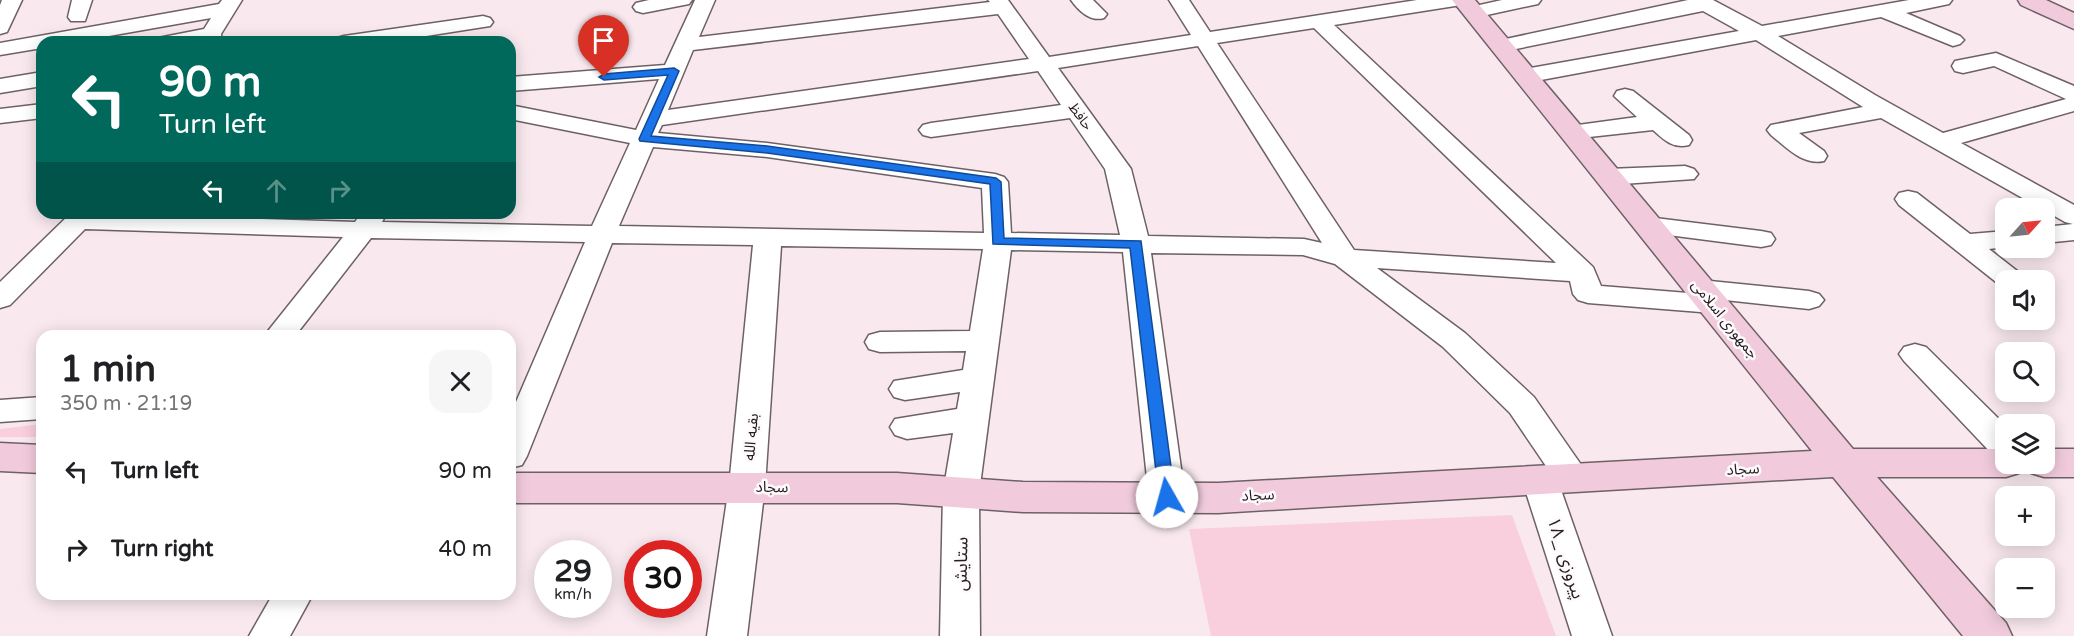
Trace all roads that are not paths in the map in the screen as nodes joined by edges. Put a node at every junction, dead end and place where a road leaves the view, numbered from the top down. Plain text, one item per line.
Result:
1 (5, 0) edge
2 (12, 0) edge
3 (681, 0) edge
4 (705, 0) edge
5 (1081, 0) edge
6 (1205, 0) edge
7 (1531, 0) edge
8 (1859, 0) edge
9 (1942, 0) edge
10 (2029, 0) edge
11 (0, 1) edge
12 (1180, 2) edge
13 (1702, 2) edge
14 (1000, 3) edge
15 (229, 4) edge
16 (1464, 4) edge
17 (643, 7) dead end
18 (1883, 10) junction
19 (1097, 14) dead end
20 (1318, 21) junction
21 (2074, 22) edge
22 (847, 26) junction
23 (0, 28) edge
24 (1759, 33) junction
25 (66, 36) edge
26 (212, 36) edge
27 (376, 36) edge
28 (478, 36) edge
29 (1203, 39) junction
30 (1953, 40) dead end
31 (36, 42) edge
32 (686, 45) junction
33 (1501, 46) junction
34 (0, 49) edge
35 (852, 49) dead end
36 (1044, 64) junction
37 (1963, 66) dead end
38 (674, 71) junction
39 (1526, 76) junction
40 (36, 80) edge
41 (516, 84) edge
42 (0, 86) edge
43 (2074, 94) edge
44 (1625, 96) dead end
45 (2074, 104) edge
46 (1077, 110) junction
47 (1885, 110) junction
48 (36, 112) edge
49 (516, 113) edge
50 (0, 116) edge
51 (1659, 122) junction
52 (649, 129) junction
53 (931, 130) dead end
54 (1571, 132) junction
55 (1680, 140) dead end
56 (1940, 141) junction
57 (1815, 156) dead end
58 (1685, 174) dead end
59 (1608, 177) junction
60 (1908, 199) dead end
61 (2074, 216) edge
62 (80, 219) edge
63 (197, 219) edge
64 (369, 222) edge
65 (1647, 225) junction
66 (2074, 232) edge
67 (602, 234) junction
68 (2055, 234) edge
69 (768, 237) junction
70 (1761, 238) dead end
71 (1995, 240) edge
72 (998, 241) junction
73 (1965, 243) junction
74 (1136, 244) junction
75 (1345, 258) junction
76 (1999, 270) edge
77 (1583, 273) junction
78 (1706, 297) junction
79 (0, 299) edge
80 (1809, 300) dead end
81 (284, 330) edge
82 (983, 341) junction
83 (880, 342) dead end
84 (1916, 354) dead end
85 (978, 379) junction
86 (905, 389) dead end
87 (36, 408) edge
88 (0, 411) edge
89 (972, 418) junction
90 (907, 428) dead end
91 (1995, 436) edge
92 (516, 442) edge
93 (1, 458) edge
94 (36, 459) edge
95 (1995, 463) edge
96 (2055, 463) edge
97 (2074, 463) edge
98 (1843, 464) junction
99 (1556, 479) junction
100 (747, 486) junction
101 (516, 488) edge
102 (961, 493) junction
103 (1167, 497) junction
104 (290, 600) edge
105 (268, 636) edge
106 (727, 636) edge
107 (960, 636) edge
108 (1592, 636) edge
109 (1990, 636) edge

1 - 11 street
2 - 23 street
3 - 17 street
4 - 32 street
5 - 19 street
6 - 12 street
7 - 16 street
8 - 18 street
9 - 18 street
10 - 21 street
12 - 29 street
13 - 24 street
13 - 33 street
14 - 22 street
14 - 36 street, حافظ
15 - 25 street
15 - 26 street
16 - 20 street
16 - 33 street, جمهوری اسلامی
18 - 24 street
18 - 30 street
20 - 29 street
20 - 77 street
22 - 32 street
22 - 35 street
24 - 39 street
24 - 47 street
27 - 28 street
29 - 36 street
29 - 75 street
31 - 34 street
32 - 38 street
33 - 39 street, جمهوری اسلامی
36 - 46 street, حافظ
36 - 52 street
37 - 43 street
38 - 41 street
38 - 52 street
39 - 54 street, جمهوری اسلامی
40 - 42 street
44 - 51 street
45 - 56 street
46 - 53 street
46 - 74 street, حافظ
47 - 56 street
47 - 57 street
48 - 50 street
49 - 52 street
51 - 54 street
51 - 55 street
52 - 67 street
52 - 72 street, ستایش
54 - 59 street, جمهوری اسلامی
56 - 61 street
58 - 59 street
59 - 65 street, جمهوری اسلامی
60 - 73 street
62 - 79 street
63 - 64 street
64 - 67 street
64 - 81 street
65 - 70 street
65 - 78 street, جمهوری اسلامی
66 - 68 street
67 - 69 street
67 - 92 street
69 - 72 street
69 - 100 street, بقیه الله
71 - 73 street
72 - 74 street
72 - 82 street, ستایش
73 - 76 street
74 - 75 street
74 - 103 street, حافظ
75 - 77 street
75 - 99 street, پیروزی _۱۸
77 - 78 street
78 - 80 street
78 - 98 street, جمهوری اسلامی
82 - 83 street
82 - 85 street, ستایش
84 - 91 street
85 - 86 street
85 - 89 street, ستایش
87 - 88 street
89 - 90 street
89 - 102 street, ستایش
93 - 94 street
95 - 98 street, سجاد
96 - 97 street
98 - 99 street, سجاد
98 - 109 street, جمهوری اسلامی
99 - 103 street, سجاد
99 - 108 street, پیروزی _۱۸
100 - 101 street, سجاد
100 - 102 street, سجاد
100 - 106 street, بقیه الله
102 - 103 street, سجاد
102 - 107 street, ستایش
104 - 105 street

